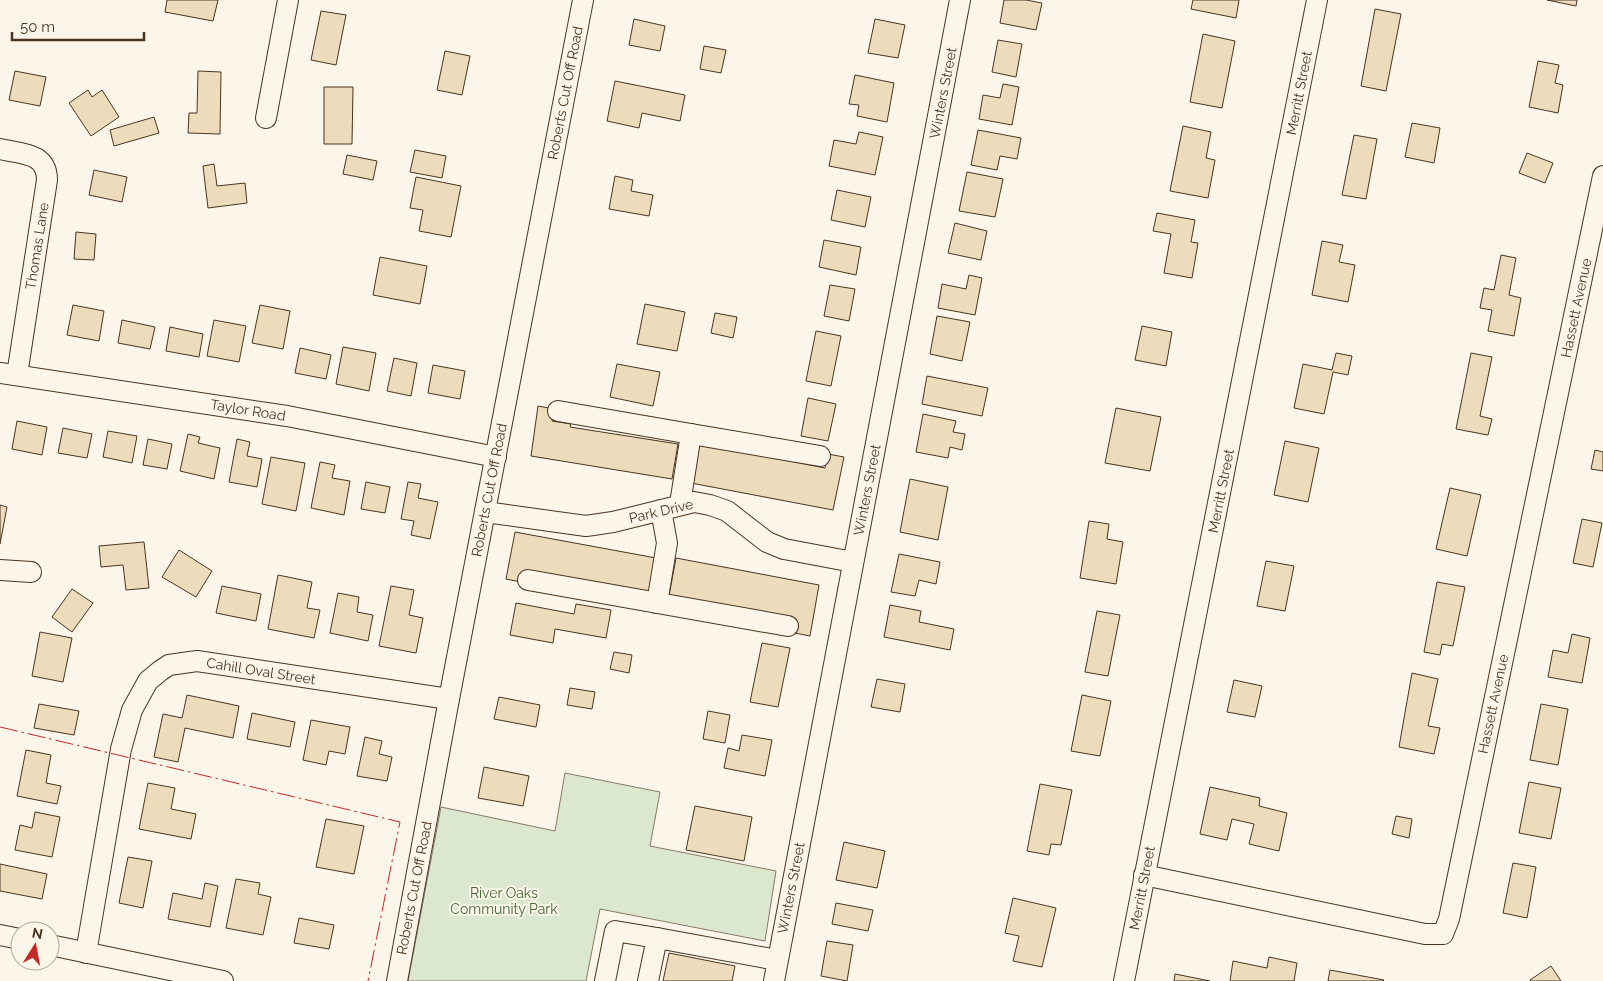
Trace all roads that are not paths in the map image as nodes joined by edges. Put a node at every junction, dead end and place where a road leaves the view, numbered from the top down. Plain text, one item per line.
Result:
1 (288, 0) edge
2 (583, 0) edge
3 (960, 0) edge
4 (1317, 0) edge
5 (266, 118) dead end
6 (0, 149) edge
7 (1603, 176) edge
8 (9, 374) edge
9 (558, 411) dead end
10 (691, 434) junction
11 (820, 456) dead end
12 (496, 457) junction
13 (670, 507) junction
14 (485, 512) junction
15 (853, 562) junction
16 (0, 570) edge
17 (31, 572) dead end
18 (528, 580) dead end
19 (657, 603) junction
20 (788, 626) dead end
21 (449, 699) junction
22 (1144, 875) junction
23 (657, 938) junction
24 (60, 947) edge
25 (86, 953) junction
26 (777, 960) junction
27 (223, 981) edge
28 (397, 981) edge
29 (605, 981) edge
30 (648, 981) edge
31 (774, 981) edge
32 (1124, 981) edge

1 - 5 street
2 - 12 street, Roberts Cut Off Road
3 - 15 street, Winters Street
4 - 22 street, Merritt Street
6 - 8 street, Thomas Lane
7 - 22 street, Hassett Avenue
8 - 12 street, Taylor Road
9 - 10 street
10 - 11 street
10 - 13 street
12 - 14 street, Roberts Cut Off Road
13 - 14 street, Park Drive
13 - 15 street, Park Drive
13 - 19 street
14 - 21 street, Roberts Cut Off Road
15 - 26 street, Winters Street
16 - 17 street
18 - 19 street
19 - 20 street
21 - 25 street, Cahill Oval Street
21 - 28 street, Roberts Cut Off Road
22 - 32 street, Merritt Street
23 - 26 street
23 - 29 street
23 - 30 street
24 - 25 street
25 - 27 street
26 - 31 street, Winters Street

